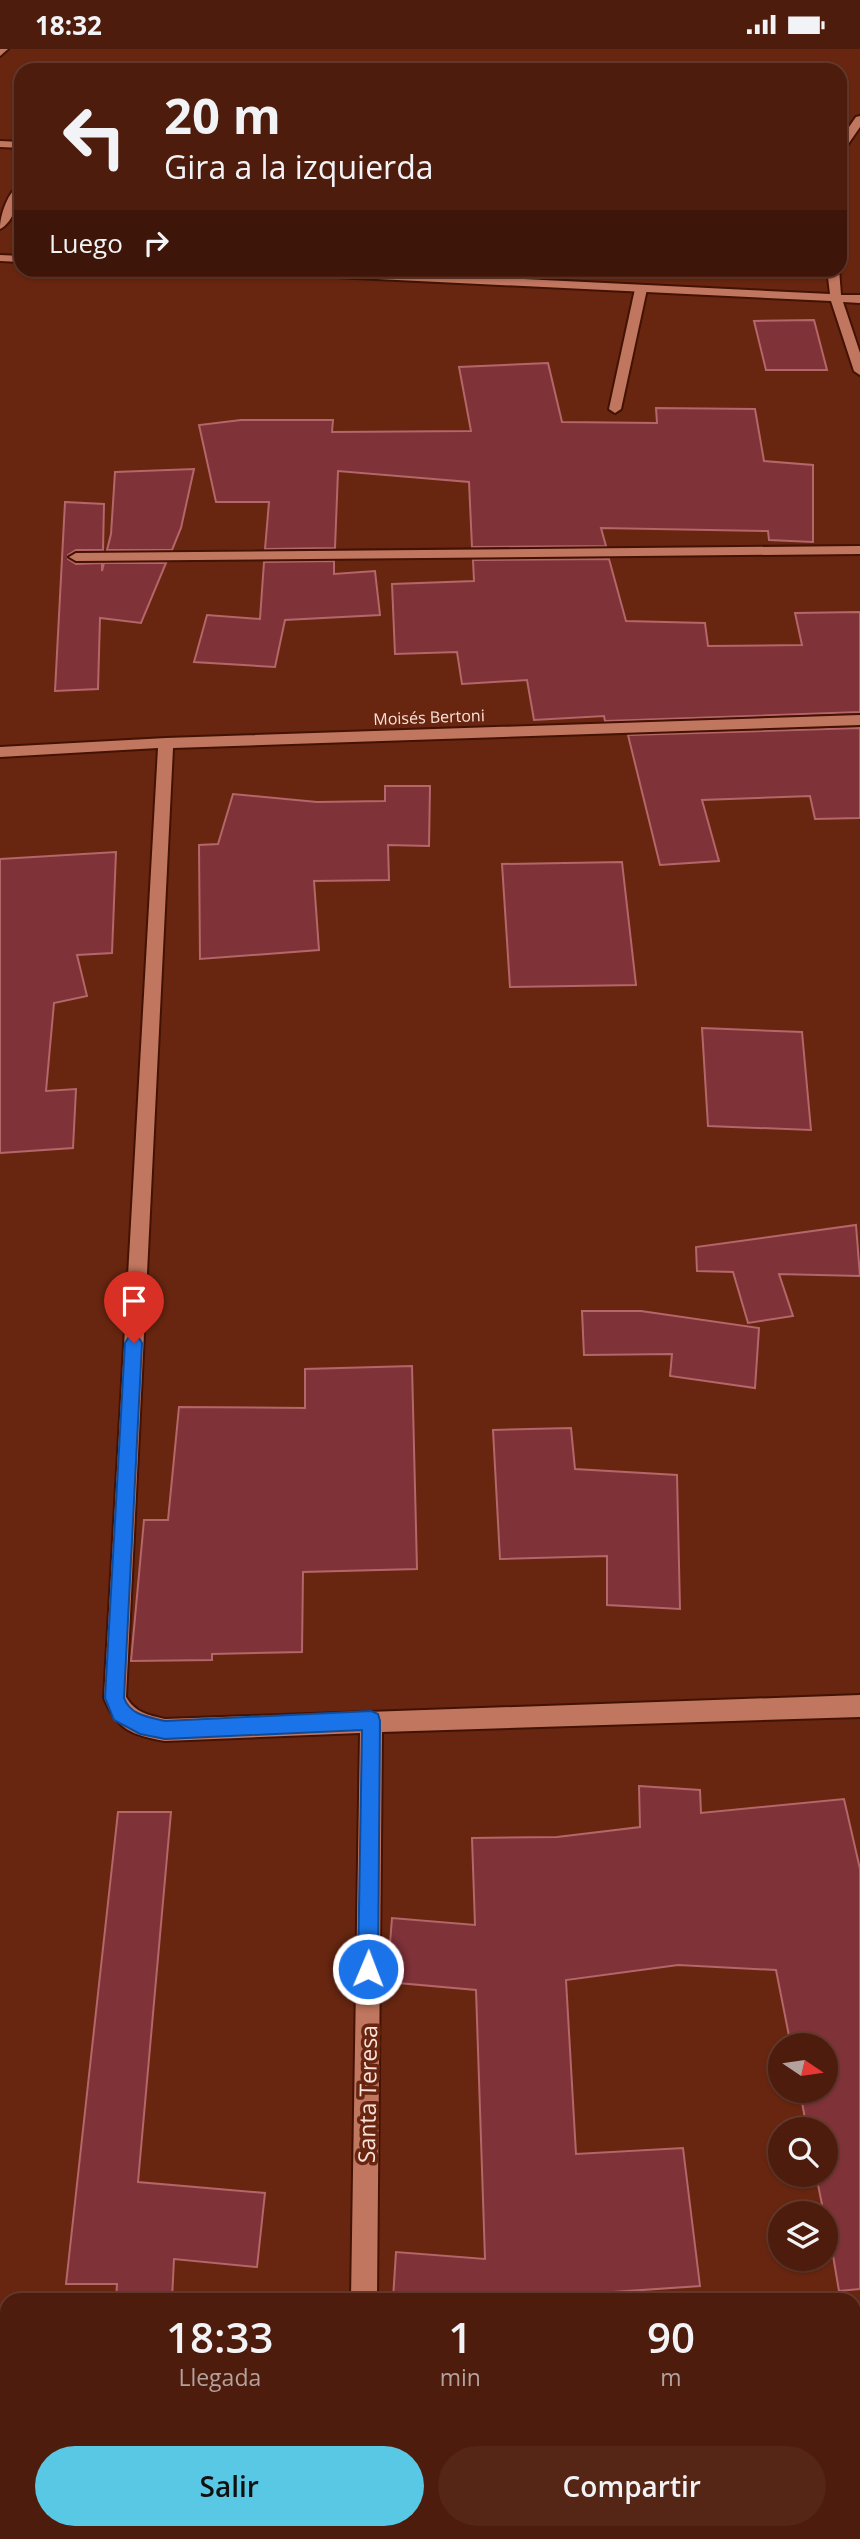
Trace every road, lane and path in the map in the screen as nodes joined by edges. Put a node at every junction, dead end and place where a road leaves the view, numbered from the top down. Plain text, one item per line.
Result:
1 (860, 119) edge
2 (847, 137) edge
3 (14, 200) edge
4 (0, 226) edge
5 (396, 277) edge
6 (835, 277) edge
7 (642, 289) junction
8 (836, 298) junction
9 (860, 299) edge
10 (860, 371) edge
11 (615, 409) dead end
12 (860, 550) edge
13 (76, 557) dead end
14 (860, 720) edge
15 (166, 743) junction
16 (0, 752) edge
17 (860, 1706) edge
18 (371, 1721) junction
19 (365, 2293) edge

1 - 2 street
3 - 4 street
5 - 7 street
6 - 8 street
7 - 8 street
7 - 11 street
8 - 9 street
8 - 10 street
12 - 13 street
14 - 15 street, Moisés Bertoni
15 - 16 street, Moisés Bertoni
15 - 18 street
17 - 18 street
18 - 19 street, Santa Teresa

